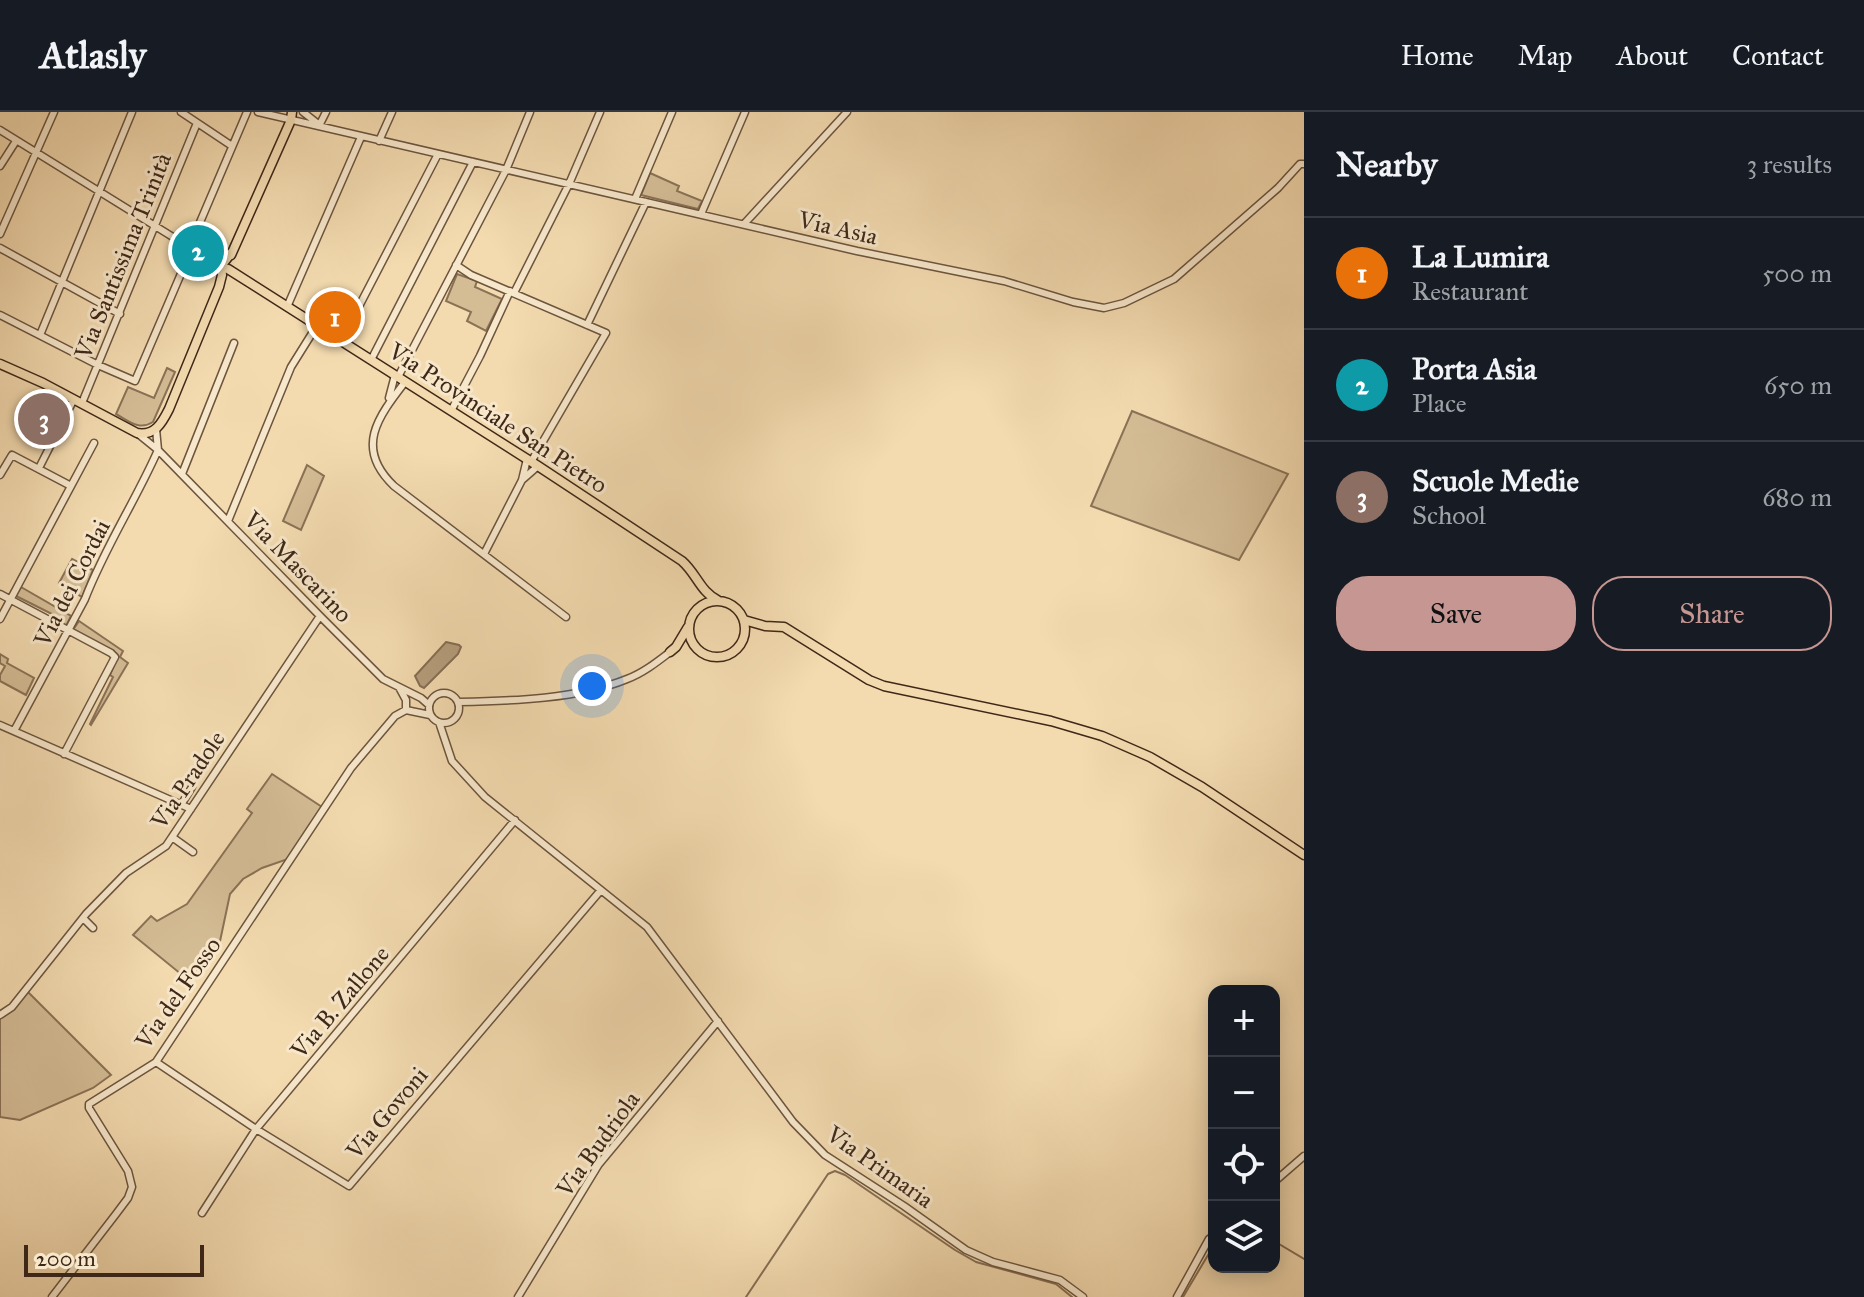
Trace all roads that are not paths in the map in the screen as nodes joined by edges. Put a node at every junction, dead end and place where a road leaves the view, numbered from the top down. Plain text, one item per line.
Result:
1 (54, 112) edge
2 (132, 112) edge
3 (181, 112) edge
4 (247, 112) edge
5 (258, 112) edge
6 (303, 112) edge
7 (326, 112) edge
8 (392, 112) edge
9 (530, 112) edge
10 (600, 112) edge
11 (672, 112) edge
12 (745, 112) edge
13 (847, 112) edge
14 (291, 116) edge
15 (197, 123) junction
16 (319, 126) junction
17 (0, 130) edge
18 (361, 137) junction
19 (16, 141) junction
20 (379, 141) junction
21 (232, 146) junction
22 (35, 153) junction
23 (438, 154) junction
24 (473, 162) junction
25 (1304, 164) edge
26 (0, 166) edge
27 (506, 170) junction
28 (569, 184) junction
29 (100, 193) junction
30 (635, 199) junction
31 (646, 202) junction
32 (701, 214) junction
33 (744, 224) junction
34 (154, 226) junction
35 (0, 234) edge
36 (0, 248) edge
37 (190, 248) junction
38 (210, 252) junction
39 (230, 255) junction
40 (202, 260) junction
41 (456, 265) junction
42 (224, 269) junction
43 (228, 280) junction
44 (245, 281) junction
45 (63, 282) junction
46 (219, 287) junction
47 (512, 292) junction
48 (287, 307) junction
49 (120, 314) junction
50 (0, 315) edge
51 (587, 325) junction
52 (316, 327) junction
53 (40, 335) junction
54 (341, 341) junction
55 (234, 343) dead end
56 (371, 360) junction
57 (0, 364) edge
58 (98, 365) junction
59 (399, 378) junction
60 (78, 401) junction
61 (389, 402) junction
62 (451, 411) junction
63 (156, 429) junction
64 (137, 433) junction
65 (94, 443) dead end
66 (158, 450) junction
67 (532, 462) junction
68 (39, 468) junction
69 (182, 474) junction
70 (0, 475) edge
71 (522, 480) junction
72 (71, 486) junction
73 (228, 521) junction
74 (484, 554) junction
75 (701, 587) junction
76 (0, 594) edge
77 (11, 599) junction
78 (719, 601) junction
79 (699, 607) junction
80 (320, 616) junction
81 (566, 617) dead end
82 (0, 619) edge
83 (744, 620) junction
84 (689, 624) junction
85 (765, 626) junction
86 (68, 630) junction
87 (745, 637) junction
88 (695, 647) junction
89 (670, 652) junction
90 (400, 689) junction
91 (459, 706) junction
92 (430, 707) junction
93 (406, 710) junction
94 (443, 723) junction
95 (0, 725) edge
96 (14, 731) junction
97 (64, 754) junction
98 (192, 787) dead end
99 (181, 805) junction
100 (191, 809) junction
101 (515, 820) junction
102 (172, 837) junction
103 (193, 852) dead end
104 (1304, 855) edge
105 (601, 890) junction
106 (83, 918) junction
107 (93, 928) dead end
108 (27, 988) junction
109 (35, 995) dead end
110 (0, 1015) edge
111 (718, 1021) junction
112 (156, 1062) junction
113 (256, 1129) junction
114 (1304, 1156) edge
115 (1280, 1177) edge
116 (202, 1213) dead end
117 (1208, 1241) edge
118 (52, 1297) edge
119 (518, 1297) edge
120 (1083, 1297) edge
121 (1177, 1297) edge

1 - 22 street
2 - 29 street
3 - 15 street
4 - 21 street
5 - 14 street, Via Asia
6 - 16 street, Via Asia
7 - 16 street
8 - 20 street
9 - 27 street
10 - 28 street
11 - 30 street
12 - 32 street
13 - 33 street
14 - 16 street, Via Asia
14 - 39 main road
15 - 21 street
15 - 34 street, Via Santissima Trinità
16 - 18 street, Via Asia
17 - 19 street
18 - 20 street, Via Asia
18 - 48 street
19 - 22 street
19 - 26 street
20 - 23 street, Via Asia
21 - 37 street
22 - 29 street
22 - 35 street
23 - 24 street, Via Asia
23 - 54 street
24 - 27 street, Via Asia
24 - 56 street
25 - 33 street, Via Asia
27 - 28 street, Via Asia
27 - 41 street
28 - 30 street, Via Asia
28 - 47 street
29 - 34 street
29 - 45 street
30 - 31 street, Via Asia
31 - 32 street, Via Asia
31 - 51 street
32 - 33 street, Via Asia
34 - 37 street
34 - 49 street, Via Santissima Trinità
36 - 45 street
37 - 38 street
37 - 40 street
37 - 58 street
38 - 39 street
38 - 40 street
38 - 42 street
39 - 42 main road
40 - 42 street
41 - 47 street
41 - 59 street
42 - 43 main road
42 - 44 main road, Via Provinciale San Pietro
42 - 46 main road
43 - 44 main road
43 - 46 main road
44 - 48 main road, Via Provinciale San Pietro
45 - 49 street
45 - 53 street
46 - 63 main road
47 - 51 street
47 - 62 street
48 - 52 main road, Via Provinciale San Pietro
49 - 58 street, Via Santissima Trinità
50 - 53 street
51 - 67 street
52 - 54 main road, Via Provinciale San Pietro
52 - 73 street
53 - 58 street
54 - 56 main road, Via Provinciale San Pietro
55 - 69 street
56 - 59 main road, Via Provinciale San Pietro
57 - 60 main road
58 - 60 street, Via Santissima Trinità
59 - 61 street
59 - 61 street
59 - 62 main road, Via Provinciale San Pietro
60 - 64 main road
60 - 68 street, Via Santissima Trinità
61 - 74 street
62 - 67 main road, Via Provinciale San Pietro
63 - 64 main road
63 - 66 street
64 - 66 street, Via Mascarino
65 - 72 street
66 - 69 street, Via Mascarino
66 - 86 street, Via dei Cordai
67 - 71 street
67 - 71 street
67 - 75 main road, Via Provinciale San Pietro
68 - 70 street
68 - 72 street
69 - 73 street, Via Mascarino
71 - 74 street
72 - 77 street
73 - 80 street, Via Mascarino
74 - 81 street
75 - 78 main road, Via Provinciale San Pietro
75 - 79 main road
76 - 77 street
77 - 82 street
77 - 86 street
78 - 79 main road
78 - 83 main road
79 - 84 main road
80 - 90 street, Via Mascarino
80 - 100 street, Via Pradole
83 - 85 main road
83 - 87 main road
84 - 88 main road
84 - 89 main road
85 - 87 main road
85 - 104 main road
86 - 96 street, Via dei Cordai
86 - 97 street
87 - 88 main road
88 - 89 main road
89 - 91 street
90 - 92 street, Via Mascarino
90 - 93 street
91 - 92 street
91 - 94 street
92 - 93 street
92 - 94 street
93 - 112 street, Via del Fosso
94 - 101 street
95 - 96 street
96 - 97 street
97 - 99 street
98 - 99 street
99 - 100 street
100 - 102 street, Via Pradole
101 - 105 street
101 - 113 street, Via B. Zallone
102 - 103 street
102 - 106 street, Via Pradole
105 - 111 street, Via Primaria
105 - 113 street, Via Govoni
106 - 107 street
106 - 108 street, Via Pradole
108 - 109 street
108 - 110 street, Via Pradole
111 - 119 street, Via Budriola
111 - 120 street, Via Primaria
112 - 113 street, Via Govoni
112 - 118 street, Via del Fosso
113 - 116 street, Via B. Zallone
114 - 115 street
117 - 121 street

